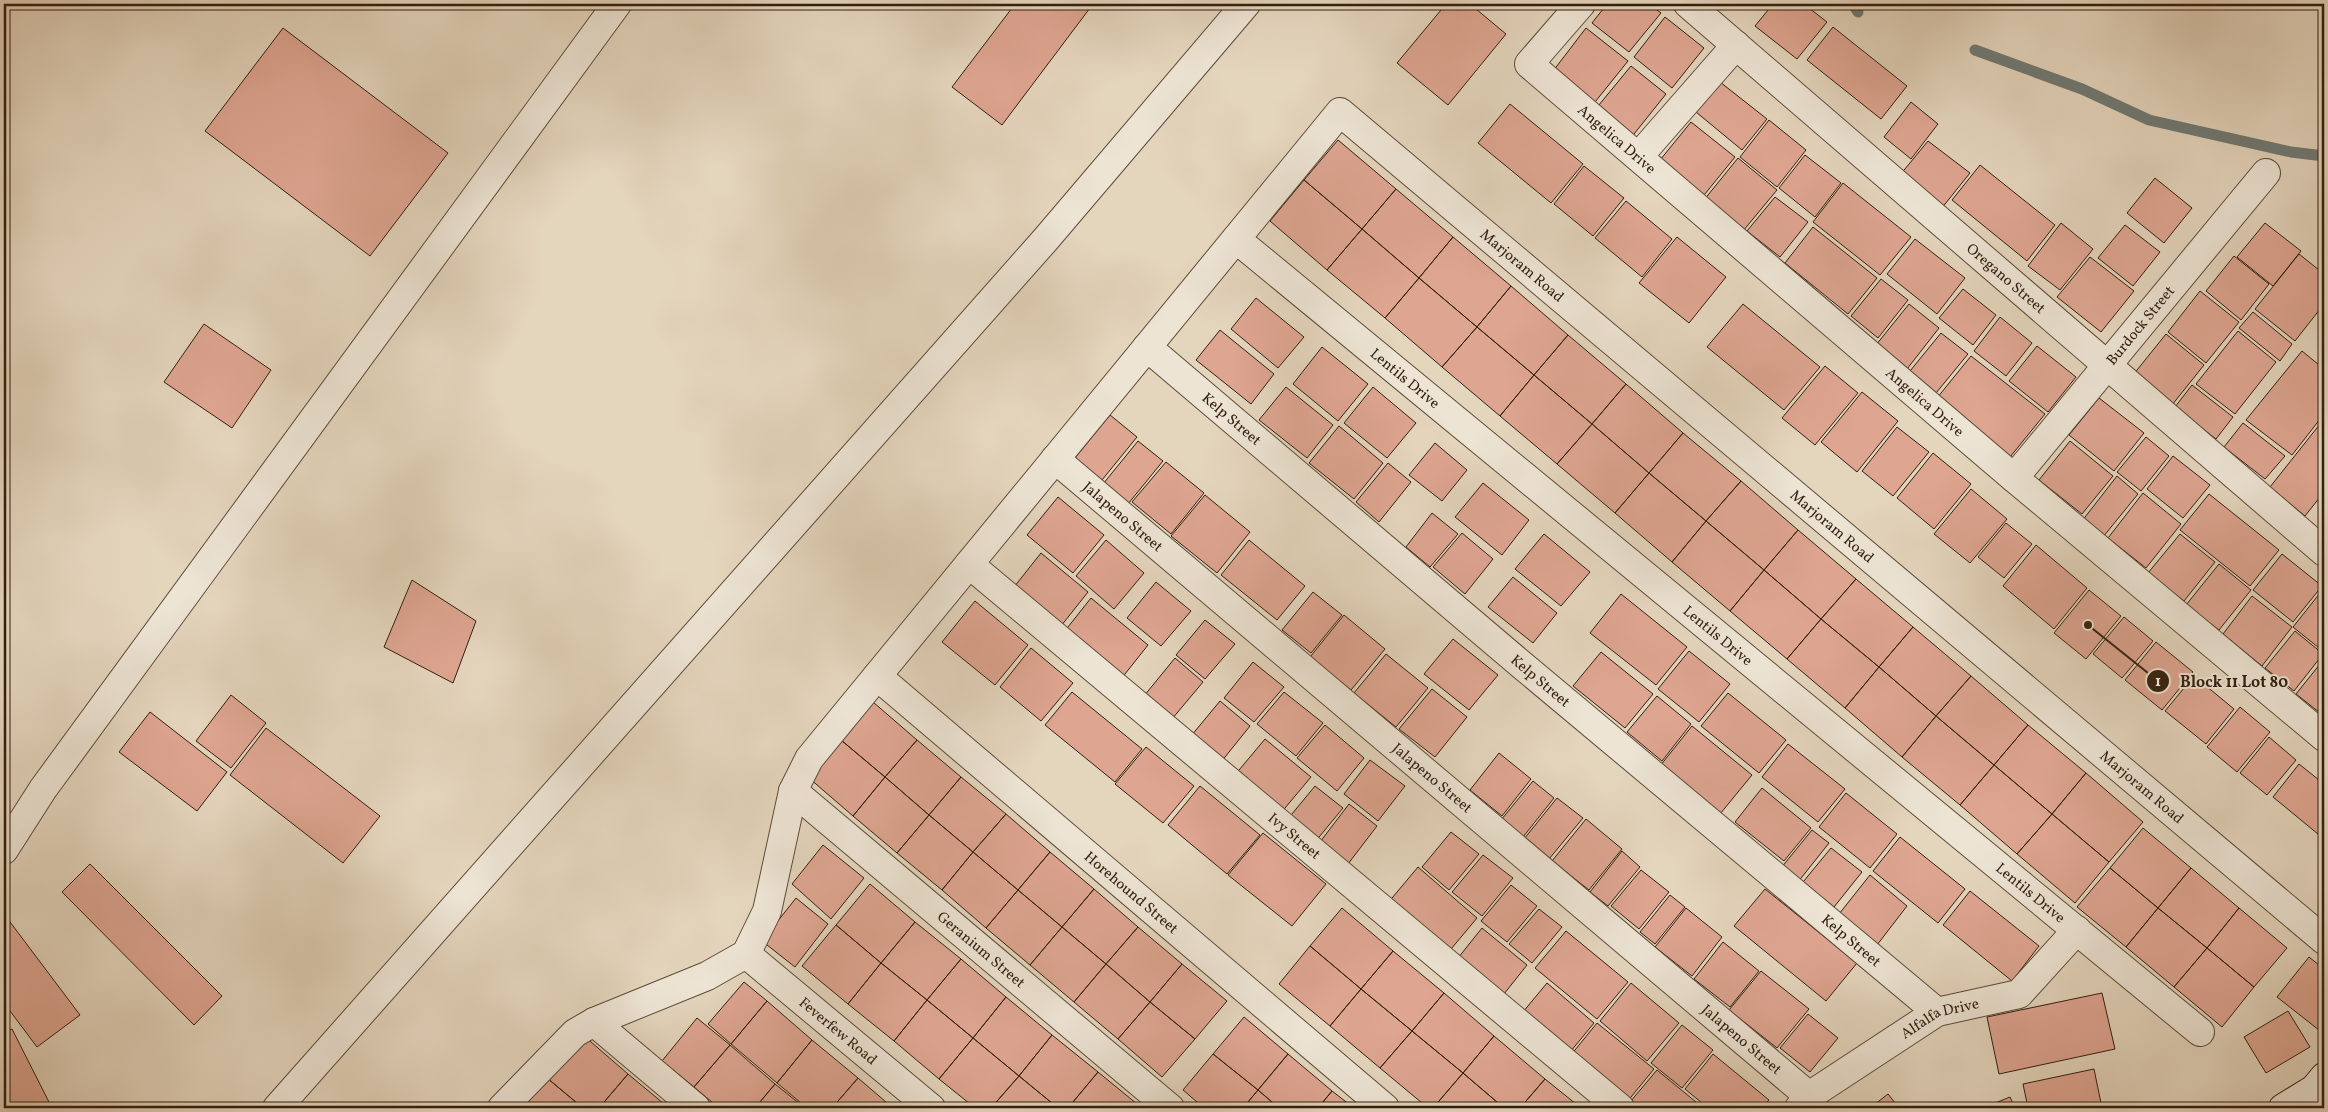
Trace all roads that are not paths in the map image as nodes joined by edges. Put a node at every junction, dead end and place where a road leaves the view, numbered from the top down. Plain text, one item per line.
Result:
1 (617, 4) edge
2 (1246, 4) edge
3 (1581, 4) edge
4 (1688, 4) edge
5 (1736, 44) junction
6 (1639, 156) junction
7 (2266, 173) dead end
8 (1236, 239) junction
9 (1147, 347) junction
10 (2107, 365) junction
11 (1055, 459) junction
12 (2014, 478) junction
13 (2324, 552) edge
14 (969, 564) junction
15 (877, 676) junction
16 (2324, 737) edge
17 (793, 791) junction
18 (4, 850) edge
19 (2076, 930) junction
20 (2324, 940) edge
21 (746, 954) junction
22 (1937, 1012) junction
23 (594, 1022) junction
24 (2200, 1032) dead end
25 (2324, 1077) edge
26 (1804, 1102) edge
27 (277, 1108) edge
28 (502, 1108) edge
29 (696, 1108) edge
30 (931, 1108) edge
31 (1170, 1108) edge
32 (1385, 1108) edge
33 (1620, 1108) edge
34 (2283, 1108) edge

1 - 18 street
2 - 27 street
3 - 6 street, Angelica Drive
4 - 5 street, Oregano Street
5 - 6 street
5 - 10 street, Oregano Street
6 - 12 street, Angelica Drive
7 - 10 street, Burdock Street
8 - 9 street
8 - 19 street, Lentils Drive
8 - 20 street, Marjoram Road
9 - 11 street
9 - 22 street, Kelp Street
10 - 12 street, Burdock Street
10 - 13 street, Oregano Street
11 - 14 street
11 - 26 street, Jalapeno Street
12 - 16 street, Angelica Drive
14 - 15 street
14 - 33 street, Ivy Street
15 - 17 street
15 - 32 street, Horehound Street
17 - 21 street
17 - 31 street, Geranium Street
19 - 22 street, Alfalfa Drive
19 - 24 street, Lentils Drive
21 - 23 street
21 - 30 street, Feverfew Road
22 - 26 street, Alfalfa Drive
23 - 28 street
23 - 29 street
25 - 34 street

